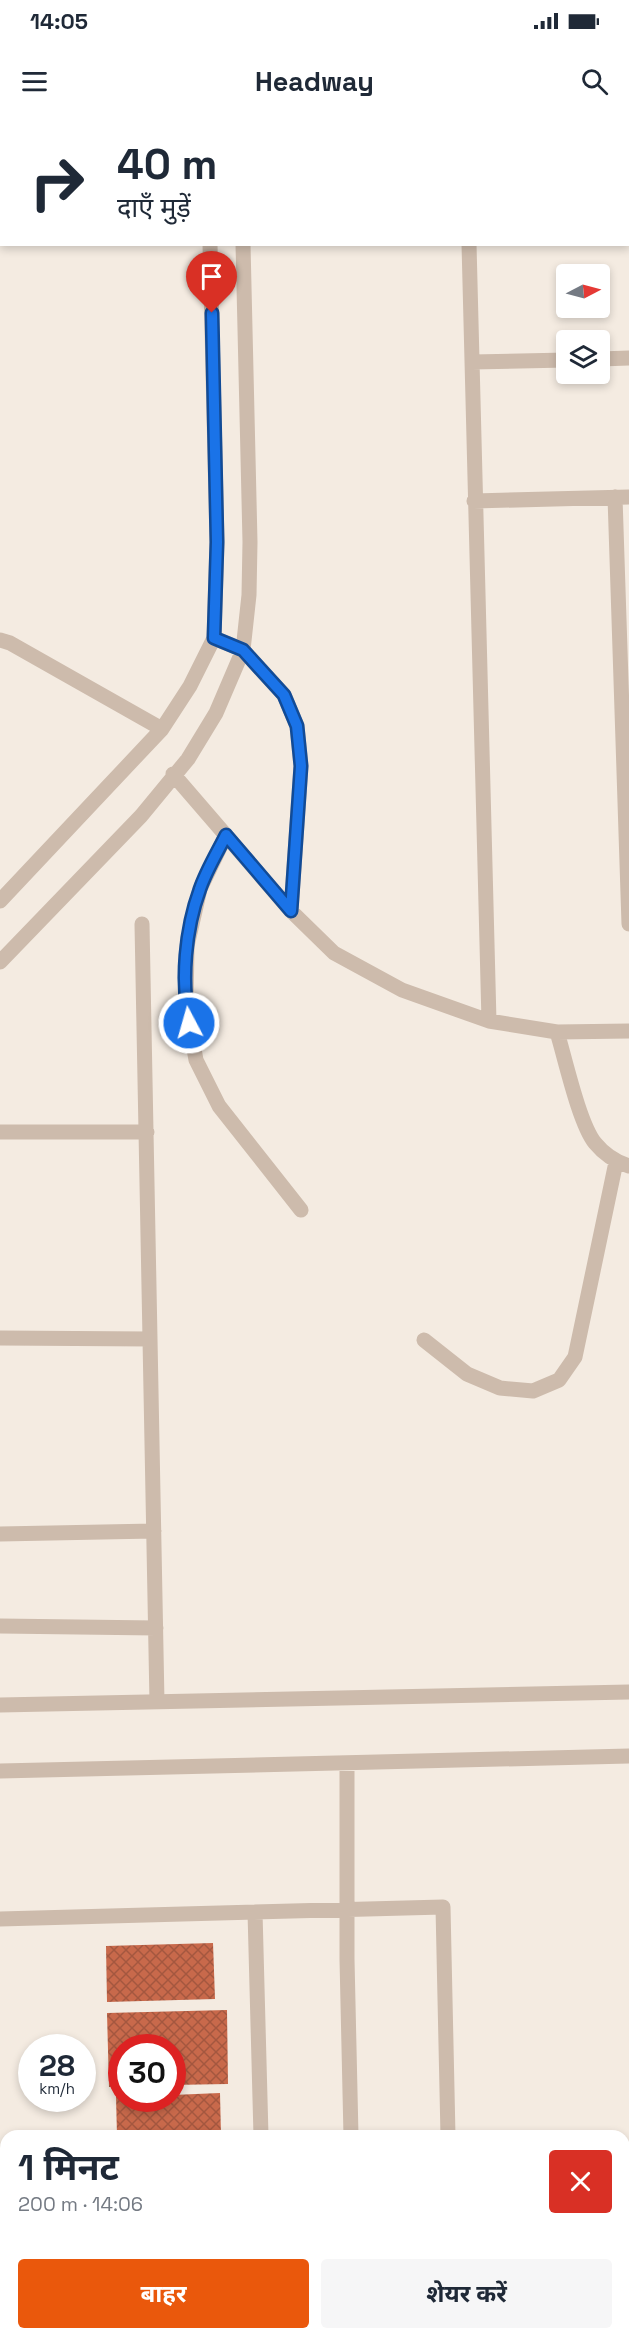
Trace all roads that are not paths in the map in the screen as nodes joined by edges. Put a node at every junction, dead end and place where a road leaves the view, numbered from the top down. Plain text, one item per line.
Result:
1 (210, 246) edge
2 (243, 246) edge
3 (469, 246) edge
4 (629, 358) edge
5 (610, 359) edge
6 (556, 360) edge
7 (472, 362) junction
8 (622, 497) edge
9 (474, 501) junction
10 (624, 630) edge
11 (214, 638) junction
12 (0, 640) edge
13 (243, 650) junction
14 (162, 729) junction
15 (173, 774) junction
16 (226, 835) junction
17 (0, 901) edge
18 (291, 911) junction
19 (142, 924) dead end
20 (629, 924) edge
21 (0, 962) edge
22 (489, 1021) junction
23 (629, 1031) edge
24 (557, 1032) junction
25 (0, 1132) edge
26 (147, 1132) junction
27 (622, 1164) edge
28 (301, 1210) dead end
29 (0, 1338) edge
30 (150, 1339) junction
31 (424, 1340) dead end
32 (154, 1531) junction
33 (0, 1534) edge
34 (0, 1626) edge
35 (156, 1628) junction
36 (629, 1692) edge
37 (157, 1702) junction
38 (0, 1705) edge
39 (629, 1756) edge
40 (347, 1763) junction
41 (0, 1771) edge
42 (346, 1910) junction
43 (255, 1912) junction
44 (0, 1919) edge
45 (261, 2130) edge
46 (351, 2130) edge
47 (448, 2130) edge

1 - 11 street
2 - 13 street
3 - 7 street
4 - 5 street
6 - 7 street
7 - 9 street
8 - 9 street
8 - 10 street
9 - 22 street
10 - 20 street
11 - 13 street
11 - 14 street
12 - 14 street
13 - 15 street
13 - 18 street
14 - 17 street
15 - 16 street
15 - 21 street
16 - 18 street
16 - 28 street
18 - 22 street
19 - 26 street
22 - 24 street
23 - 24 street
24 - 27 street
25 - 26 street
26 - 30 street
27 - 31 street
29 - 30 street
30 - 32 street
32 - 33 street
32 - 35 street
34 - 35 street
35 - 37 street
36 - 37 street
37 - 38 street
39 - 40 street
40 - 41 street
40 - 42 street
42 - 43 street
42 - 46 street
42 - 47 street
43 - 44 street
43 - 45 street

